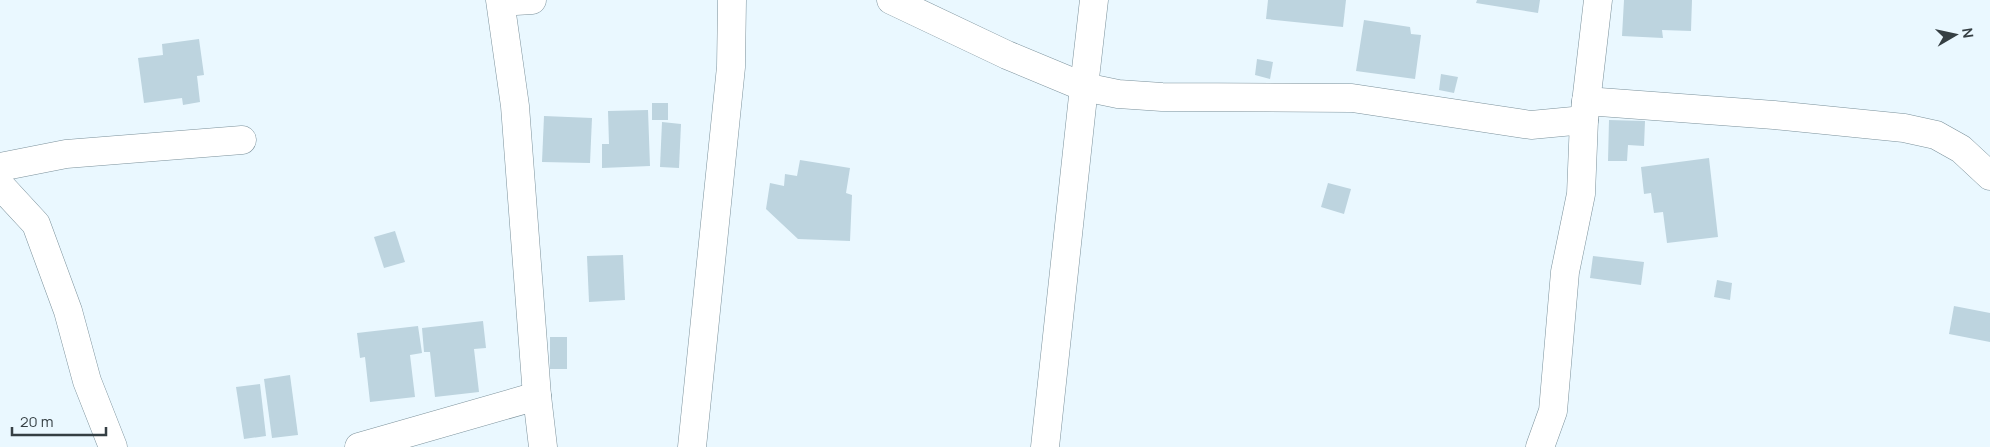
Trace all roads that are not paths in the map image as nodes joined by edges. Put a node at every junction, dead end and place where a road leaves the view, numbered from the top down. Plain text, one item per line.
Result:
1 (532, 0) edge
2 (732, 0) edge
3 (891, 0) edge
4 (1094, 0) edge
5 (1598, 0) edge
6 (500, 1) edge
7 (1084, 87) junction
8 (1585, 111) junction
9 (242, 140) dead end
10 (0, 167) edge
11 (1990, 176) edge
12 (0, 185) edge
13 (537, 396) junction
14 (113, 447) edge
15 (360, 447) edge
16 (543, 447) edge
17 (692, 447) edge
18 (1046, 447) edge
19 (1540, 447) edge

1 - 6 street
2 - 17 street
3 - 7 street
4 - 7 street
5 - 8 street
6 - 13 street
7 - 8 street
7 - 18 street
8 - 11 street
8 - 19 street
9 - 10 street
12 - 14 street
13 - 15 street
13 - 16 street

